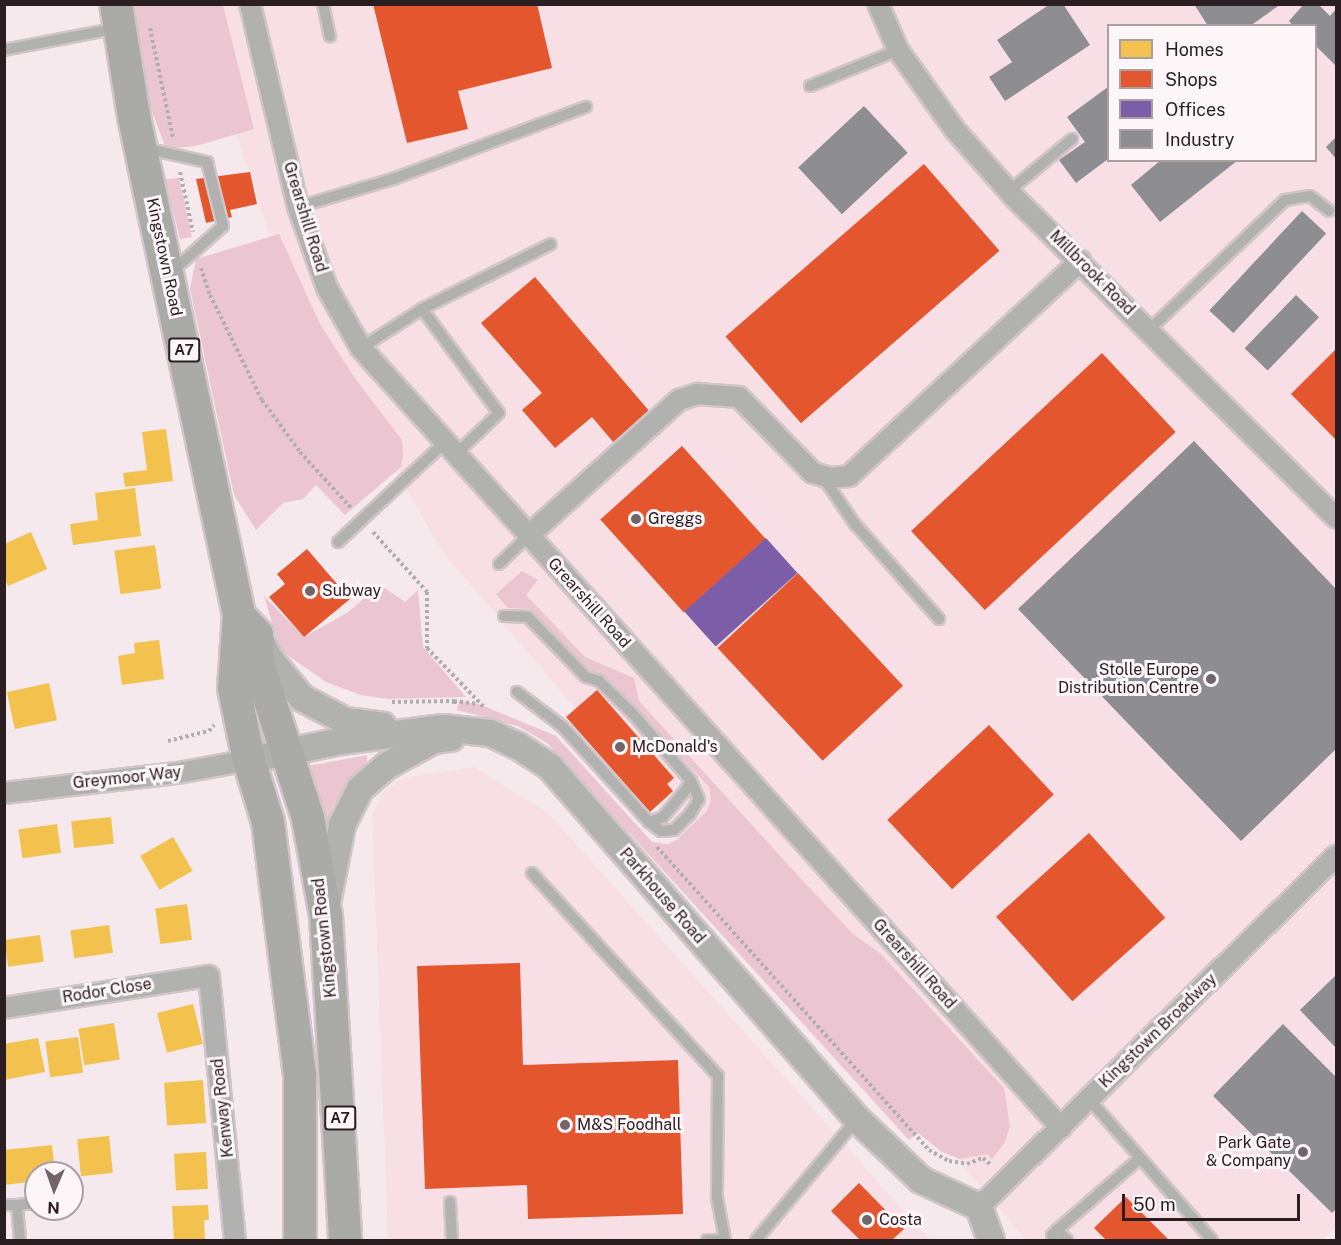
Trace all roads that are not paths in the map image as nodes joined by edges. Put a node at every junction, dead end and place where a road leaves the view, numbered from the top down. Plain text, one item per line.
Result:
1 (250, 4) edge
2 (323, 4) edge
3 (878, 4) edge
4 (117, 16) edge
5 (330, 36) dead end
6 (4, 50) edge
7 (898, 50) junction
8 (810, 86) dead end
9 (585, 106) dead end
10 (1072, 139) dead end
11 (140, 147) junction
12 (1009, 191) junction
13 (298, 207) junction
14 (1329, 211) dead end
15 (551, 244) dead end
16 (1080, 261) junction
17 (168, 274) junction
18 (422, 309) junction
19 (1149, 330) junction
20 (361, 348) junction
21 (449, 449) junction
22 (822, 476) junction
23 (1336, 518) edge
24 (529, 536) junction
25 (338, 542) dead end
26 (499, 564) dead end
27 (504, 616) dead end
28 (939, 619) dead end
29 (248, 625) junction
30 (517, 692) dead end
31 (413, 730) junction
32 (490, 733) junction
33 (284, 752) junction
34 (249, 760) junction
35 (690, 781) junction
36 (4, 793) edge
37 (649, 822) junction
38 (1336, 856) edge
39 (532, 873) dead end
40 (326, 916) junction
41 (209, 976) joint
42 (4, 1008) edge
43 (1089, 1099) junction
44 (857, 1119) junction
45 (1061, 1128) junction
46 (1140, 1158) junction
47 (450, 1202) dead end
48 (24, 1204) edge
49 (4, 1205) edge
50 (17, 1205) junction
51 (979, 1207) junction
52 (1055, 1235) edge
53 (1209, 1238) edge
54 (20, 1240) edge
55 (235, 1240) edge
56 (300, 1240) edge
57 (345, 1240) edge
58 (452, 1240) edge
59 (707, 1240) edge
60 (724, 1240) edge
61 (756, 1240) edge
62 (991, 1240) edge
63 (1067, 1240) edge

1 - 13 street, Grearshill Road
2 - 5 lane
3 - 7 street, Millbrook Road
4 - 6 lane
4 - 11 main road, Kingstown Road / A7
7 - 8 lane
7 - 12 street, Millbrook Road
9 - 13 lane
10 - 12 lane
11 - 17 main road, Kingstown Road / A7
11 - 17 lane
12 - 16 street, Millbrook Road
13 - 20 street, Grearshill Road
14 - 19 lane
15 - 18 lane
16 - 19 street, Millbrook Road
16 - 22 street
17 - 29 main road, Kingstown Road / A7
18 - 20 lane
18 - 21 lane
19 - 23 street, Millbrook Road
20 - 21 street, Grearshill Road
21 - 24 street, Grearshill Road
21 - 25 lane
22 - 24 street
22 - 28 lane
24 - 26 lane
24 - 45 street, Grearshill Road
27 - 35 lane
29 - 31 street
29 - 33 main road, Kingstown Road / A7
29 - 34 main road, Kingstown Road / A7
30 - 37 lane
31 - 32 street, Parkhouse Road
31 - 33 street, Parkhouse Road
32 - 40 street
32 - 44 street, Parkhouse Road
33 - 34 street, Parkhouse Road
33 - 40 main road, Kingstown Road / A7
34 - 36 street, Greymoor Way
34 - 56 main road, Kingstown Road / A7
35 - 37 lane
35 - 37 lane
38 - 43 street, Kingstown Broadway
39 - 60 lane
40 - 57 main road, Kingstown Road / A7
41 - 42 street, Rodor Close
41 - 55 street, Kenway Road
43 - 45 street, Kingstown Broadway
43 - 46 lane
44 - 51 street, Parkhouse Road
44 - 61 lane
45 - 51 street, Kingstown Broadway
46 - 52 lane
46 - 53 lane
47 - 58 lane
48 - 50 lane
49 - 50 lane
50 - 54 lane
51 - 62 street
52 - 63 lane
59 - 60 lane

